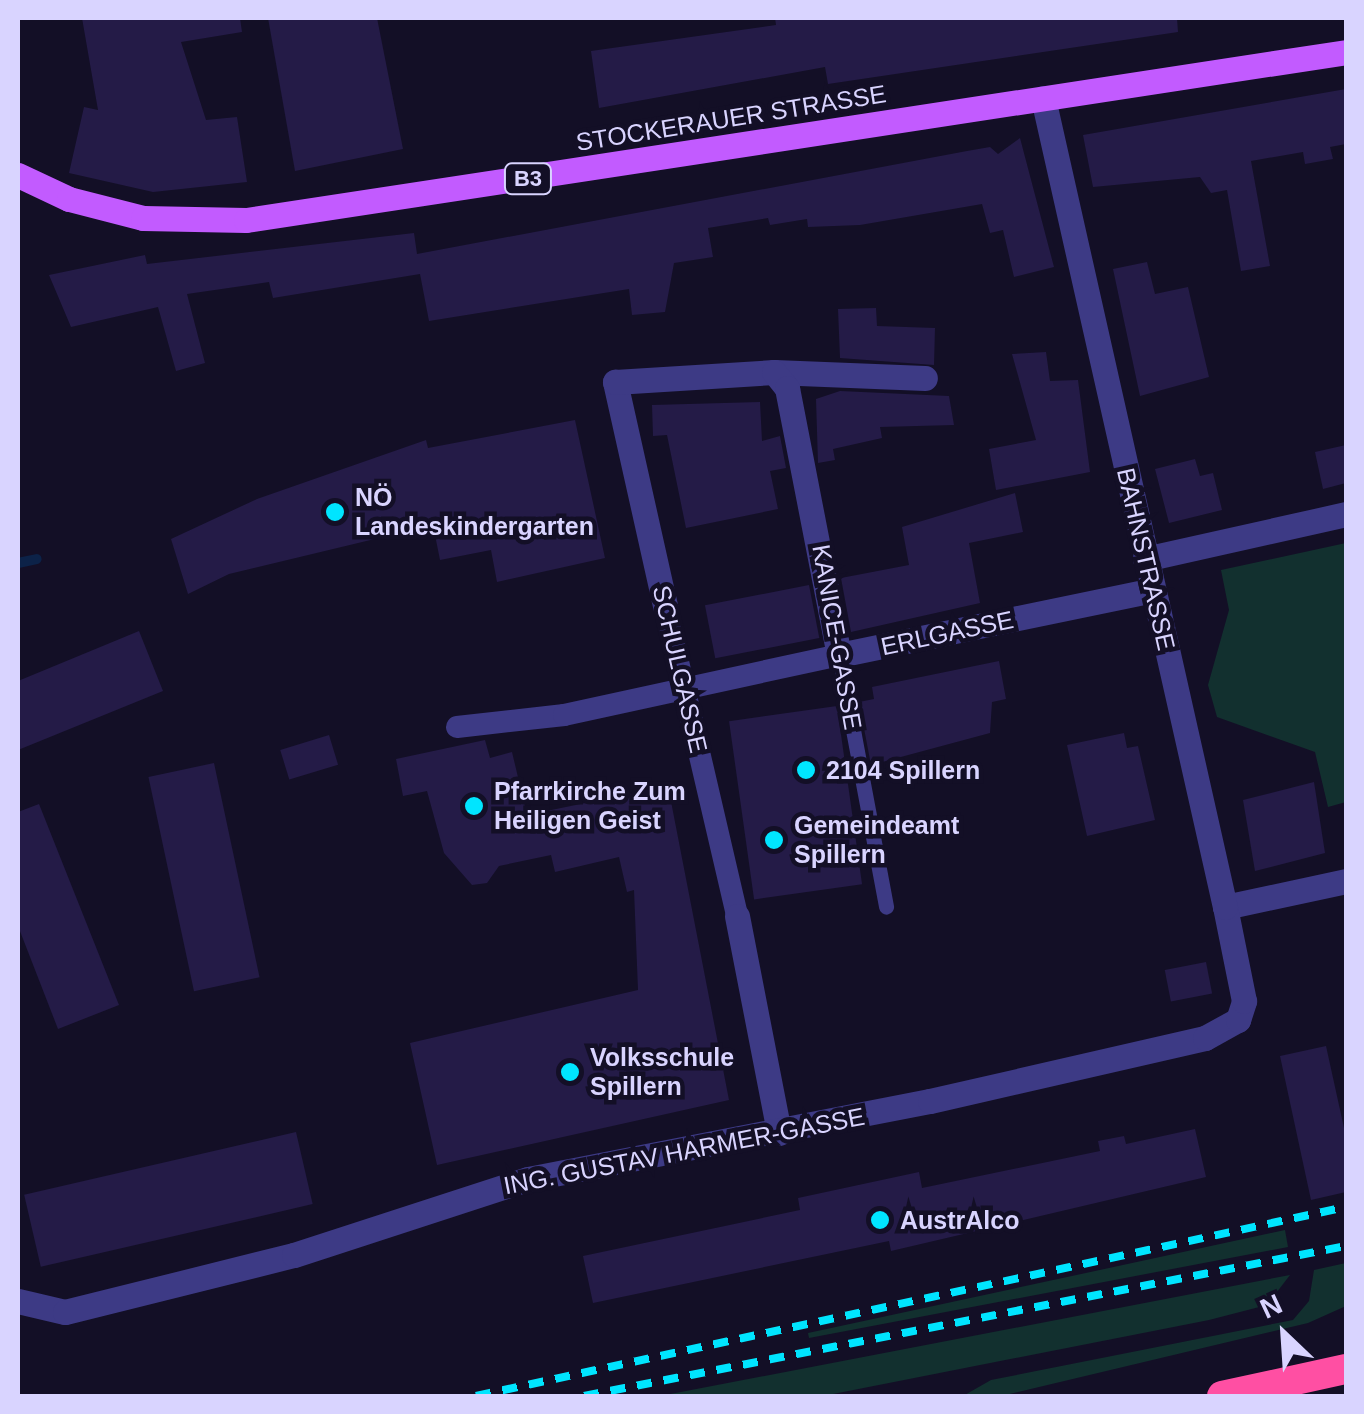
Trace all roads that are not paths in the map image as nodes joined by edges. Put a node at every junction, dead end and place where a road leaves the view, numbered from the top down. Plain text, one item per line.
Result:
1 (1346, 52) edge
2 (1043, 98) junction
3 (18, 175) edge
4 (774, 372) junction
5 (925, 378) dead end
6 (1346, 514) edge
7 (1145, 559) junction
8 (1153, 590) junction
9 (666, 610) joint
10 (839, 655) junction
11 (684, 690) junction
12 (457, 727) dead end
13 (1346, 881) edge
14 (886, 907) dead end
15 (1225, 908) junction
16 (736, 916) joint
17 (1238, 1020) joint
18 (779, 1133) junction
19 (18, 1301) edge
20 (1346, 1370) edge
21 (1222, 1396) edge

1 - 2 main road, B3
2 - 3 main road, STOCKERAUER STRASSE / B3
2 - 7 street, BAHNSTRASSE
4 - 5 street
4 - 9 street, SCHULGASSE
4 - 10 street, KANICE-GASSE
6 - 7 street
7 - 8 street, BAHNSTRASSE
8 - 10 street, ERLGASSE
8 - 15 street, BAHNSTRASSE
9 - 11 street, SCHULGASSE
10 - 11 street, ERLGASSE
10 - 14 lane, KANICE-GASSE
11 - 12 street, ERLGASSE
11 - 16 street, SCHULGASSE
13 - 15 street
15 - 17 street, BAHNSTRASSE
16 - 18 street, SCHULGASSE
17 - 18 street, ING. GUSTAV HARMER-GASSE
18 - 19 street, ING. GUSTAV HARMER-GASSE
20 - 21 highway

